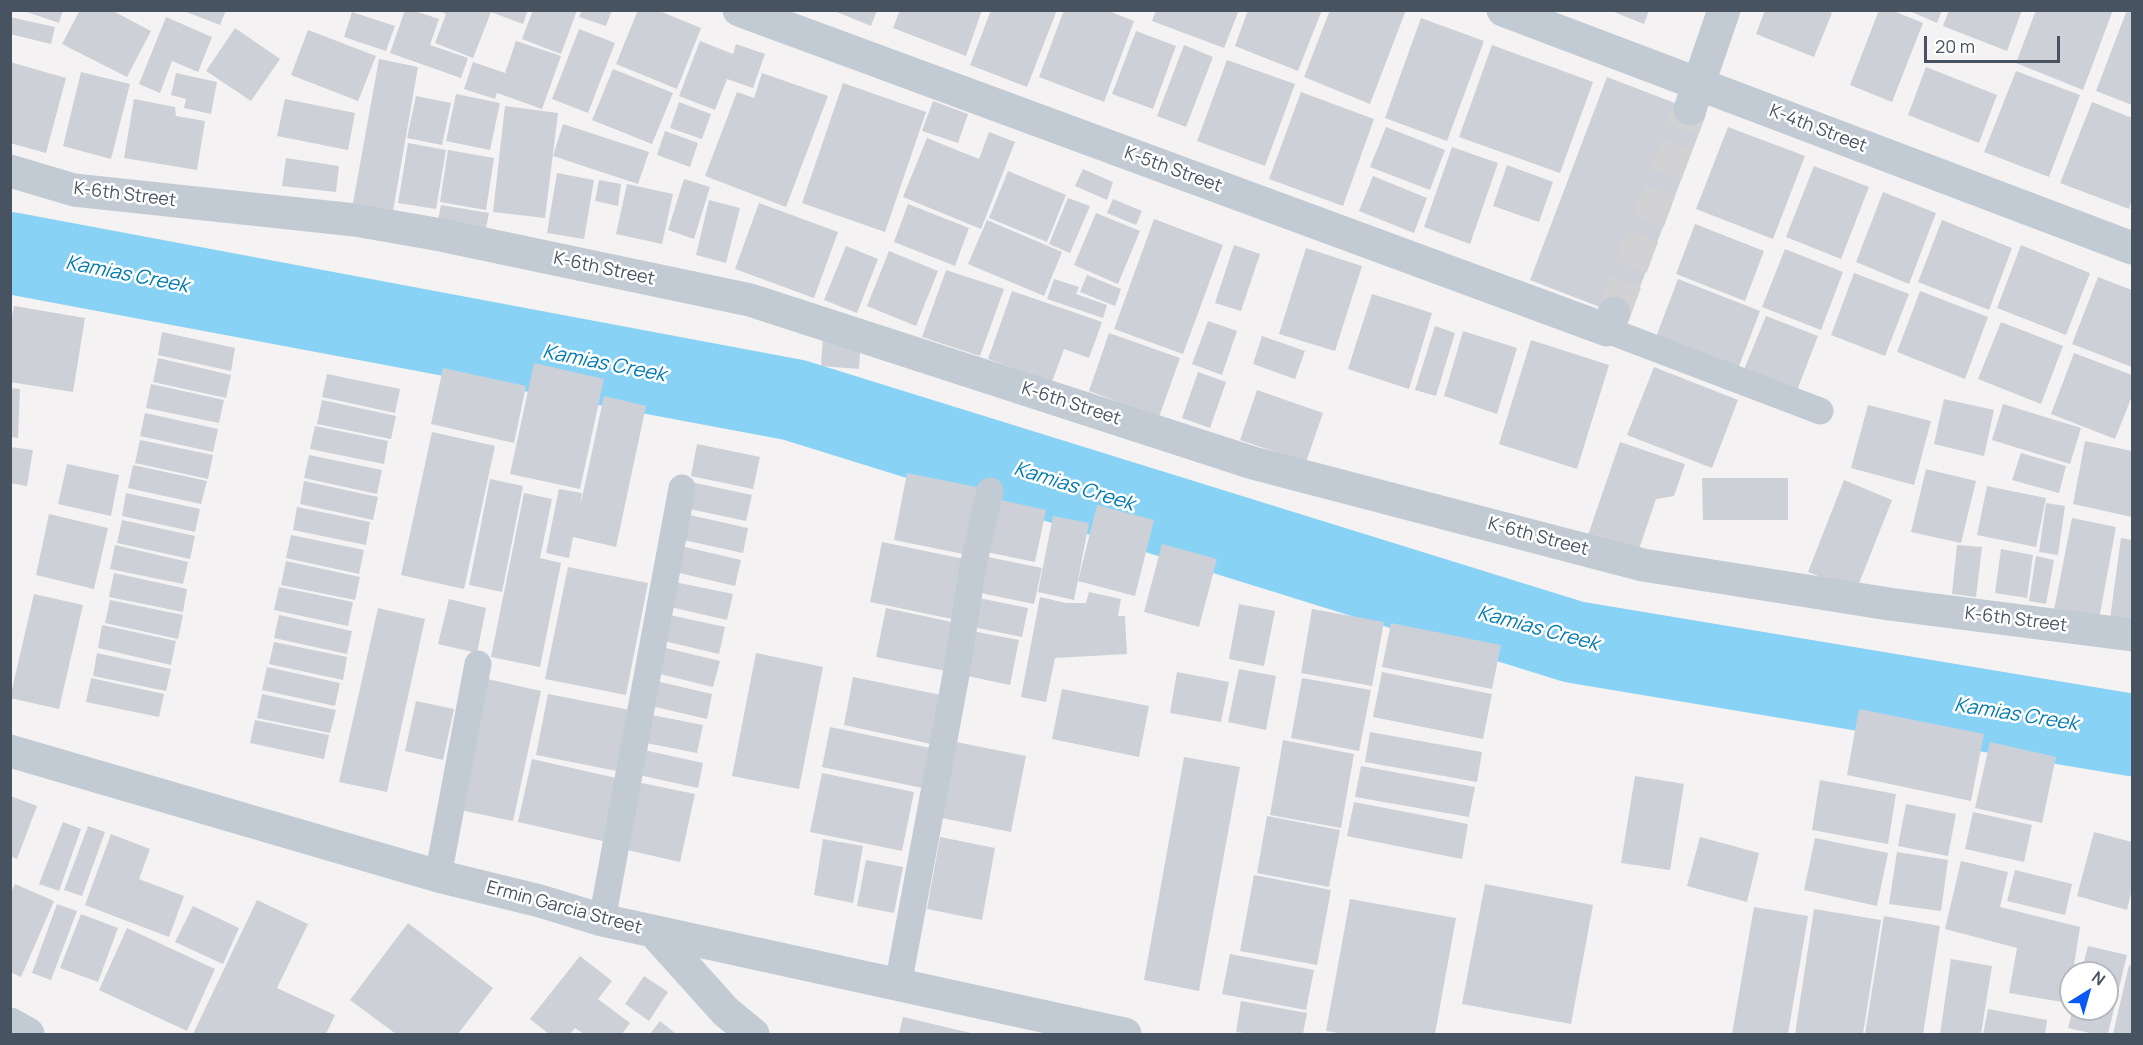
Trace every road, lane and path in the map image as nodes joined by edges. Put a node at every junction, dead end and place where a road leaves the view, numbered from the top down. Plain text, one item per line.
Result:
1 (740, 10) edge
2 (1503, 10) edge
3 (1724, 10) edge
4 (1695, 97) junction
5 (10, 171) edge
6 (2133, 248) edge
7 (1610, 321) joint
8 (1821, 411) dead end
9 (682, 488) dead end
10 (990, 491) dead end
11 (2133, 635) edge
12 (478, 664) dead end
13 (10, 751) edge
14 (438, 876) junction
15 (602, 920) junction
16 (654, 932) junction
17 (898, 985) junction
18 (10, 1024) edge
19 (28, 1035) edge
20 (753, 1035) edge
21 (1125, 1035) edge

1 - 7 street, K-5th Street
2 - 4 street, K-4th Street
3 - 4 street
4 - 6 street, K-4th Street
5 - 11 street, K-6th Street
7 - 8 lane
9 - 15 lane
10 - 17 lane
12 - 14 lane
13 - 14 street, Ermin Garcia Street
14 - 15 street, Ermin Garcia Street
15 - 16 street, Ermin Garcia Street
16 - 17 street, Ermin Garcia Street
16 - 20 street
17 - 21 street, Ermin Garcia Street
18 - 19 street

